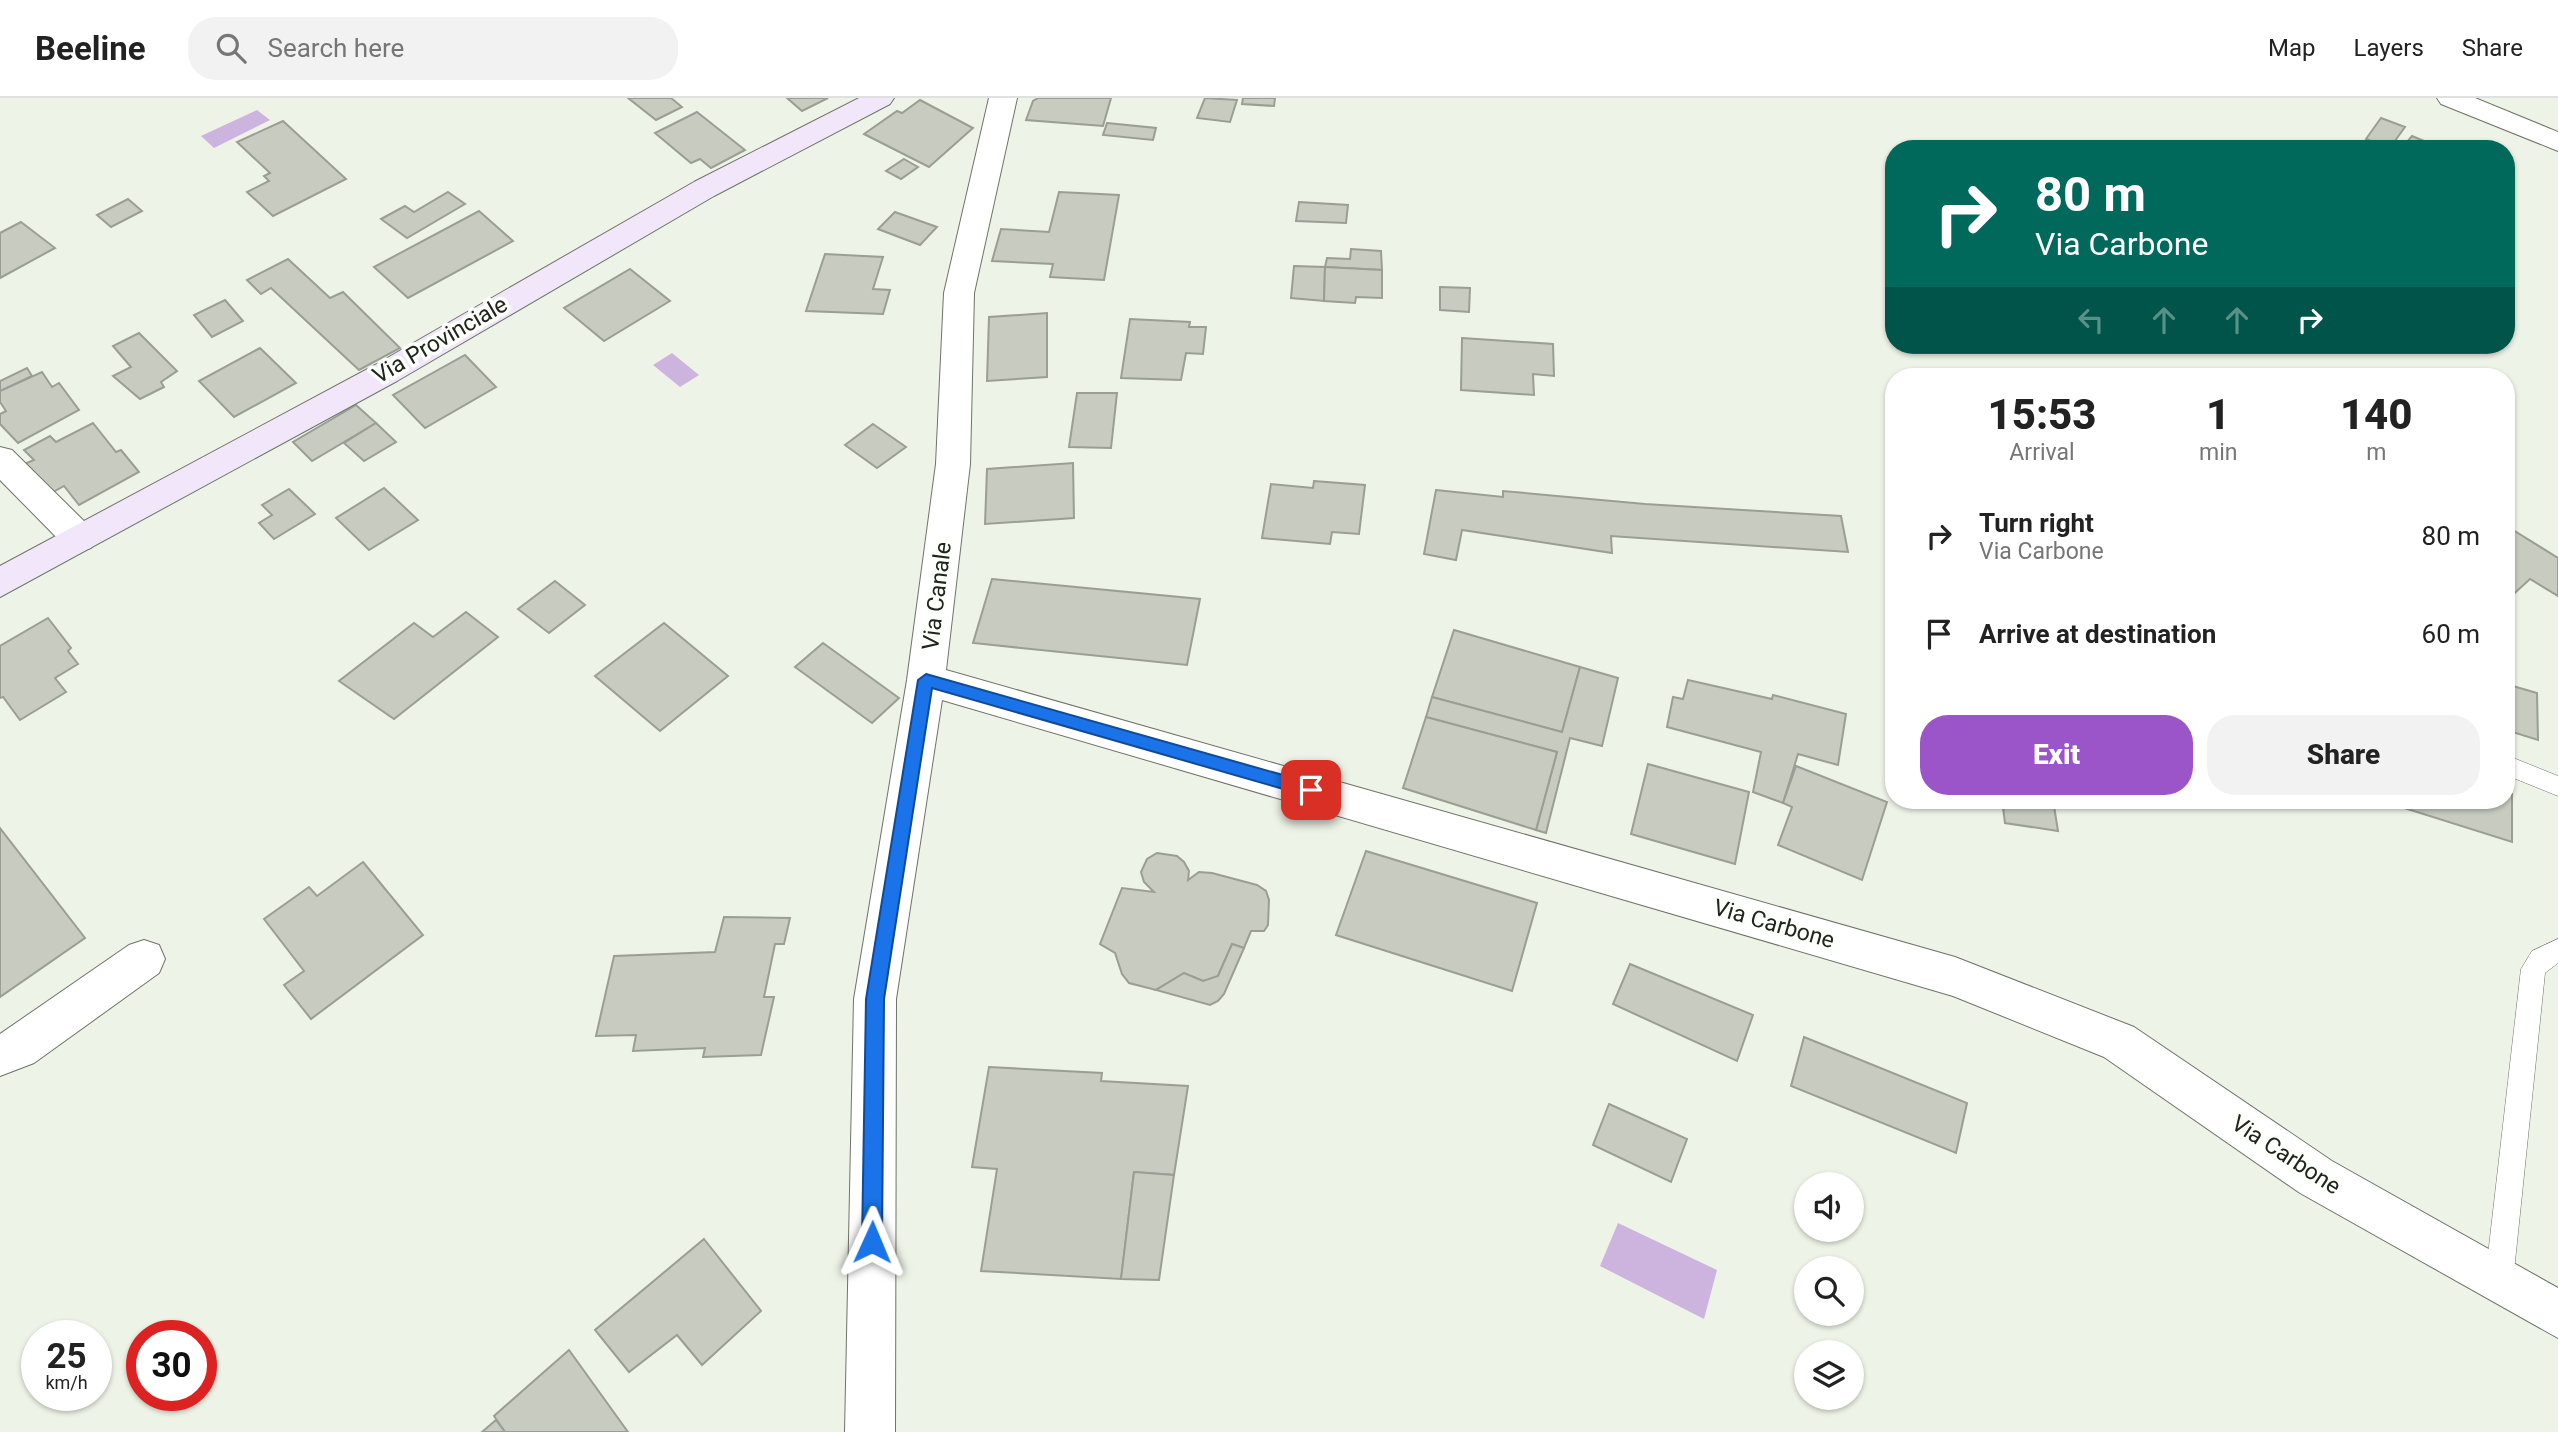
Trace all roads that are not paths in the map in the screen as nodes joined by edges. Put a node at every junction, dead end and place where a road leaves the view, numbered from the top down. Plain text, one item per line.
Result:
1 (880, 98) edge
2 (1003, 98) edge
3 (2451, 98) edge
4 (2558, 142) edge
5 (0, 459) edge
6 (79, 538) junction
7 (0, 583) edge
8 (926, 680) junction
9 (2515, 769) edge
10 (2558, 786) edge
11 (2558, 950) edge
12 (144, 959) dead end
13 (0, 1055) edge
14 (2499, 1281) junction
15 (2558, 1314) edge
16 (870, 1432) edge

1 - 6 street, Via Provinciale
2 - 8 street, Via Canale
3 - 4 street
5 - 6 street
6 - 7 street, Via Provinciale
8 - 14 street, Via Carbone
8 - 16 street, Via Canale
9 - 10 lane
11 - 14 lane
12 - 13 street
14 - 15 street, Via Carbone

